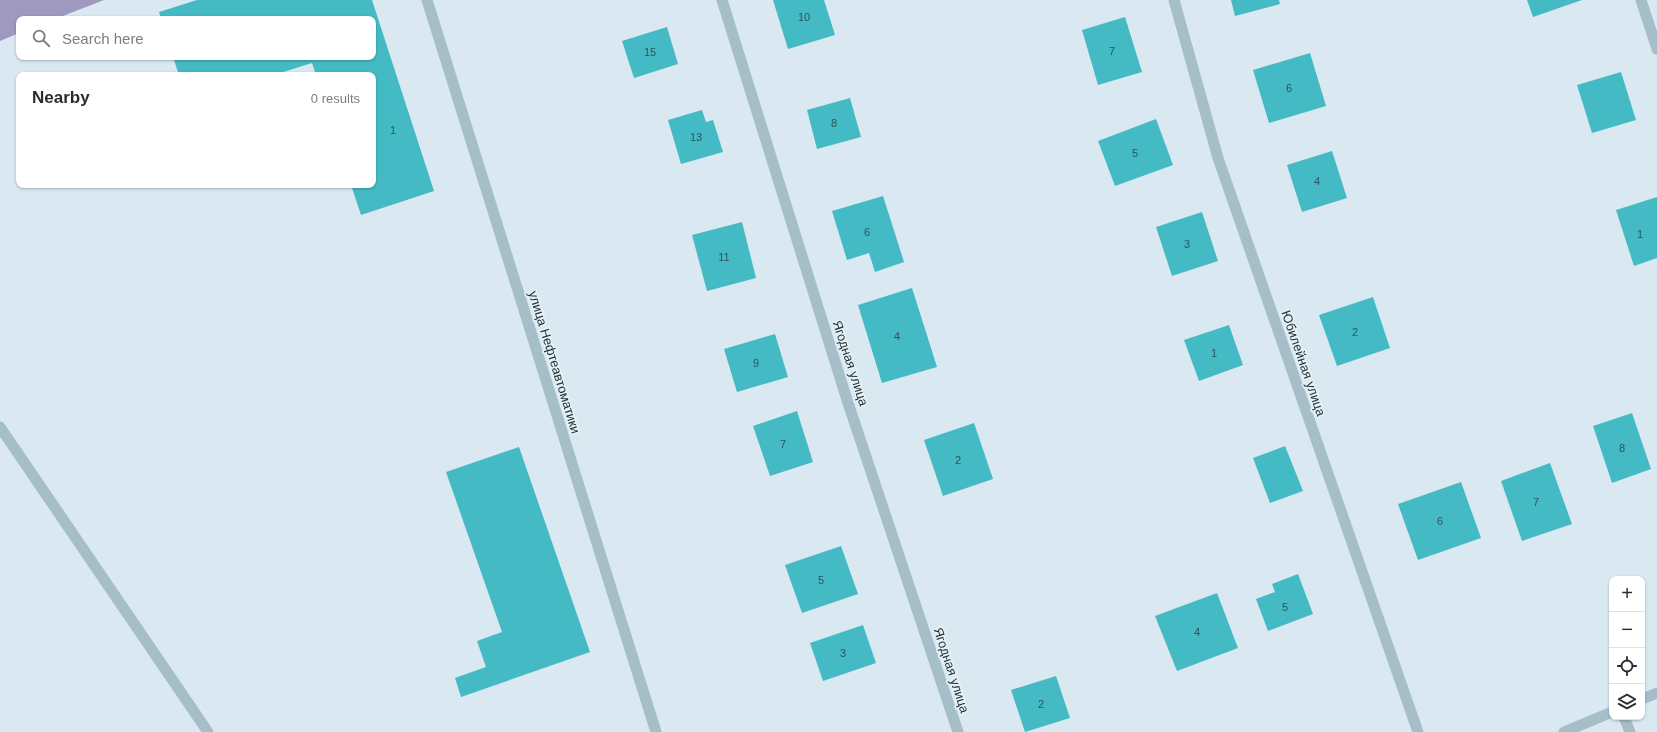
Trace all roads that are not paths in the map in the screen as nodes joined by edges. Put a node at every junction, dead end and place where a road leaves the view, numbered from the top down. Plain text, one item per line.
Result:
1 (427, 0) edge
2 (722, 0) edge
3 (1174, 0) edge
4 (1641, 0) edge
5 (1657, 49) edge
6 (0, 427) edge
7 (1657, 693) edge
8 (1645, 698) edge
9 (1609, 713) edge
10 (1625, 720) edge
11 (208, 732) edge
12 (656, 732) edge
13 (958, 732) edge
14 (1418, 732) edge
15 (1564, 732) edge
16 (1630, 732) edge

1 - 12 street, улица Нефтеавтоматики
2 - 13 street, Ягодная улица
3 - 14 street, Юбилейная улица
4 - 5 street
6 - 11 street
7 - 8 street
9 - 15 street
10 - 16 street

